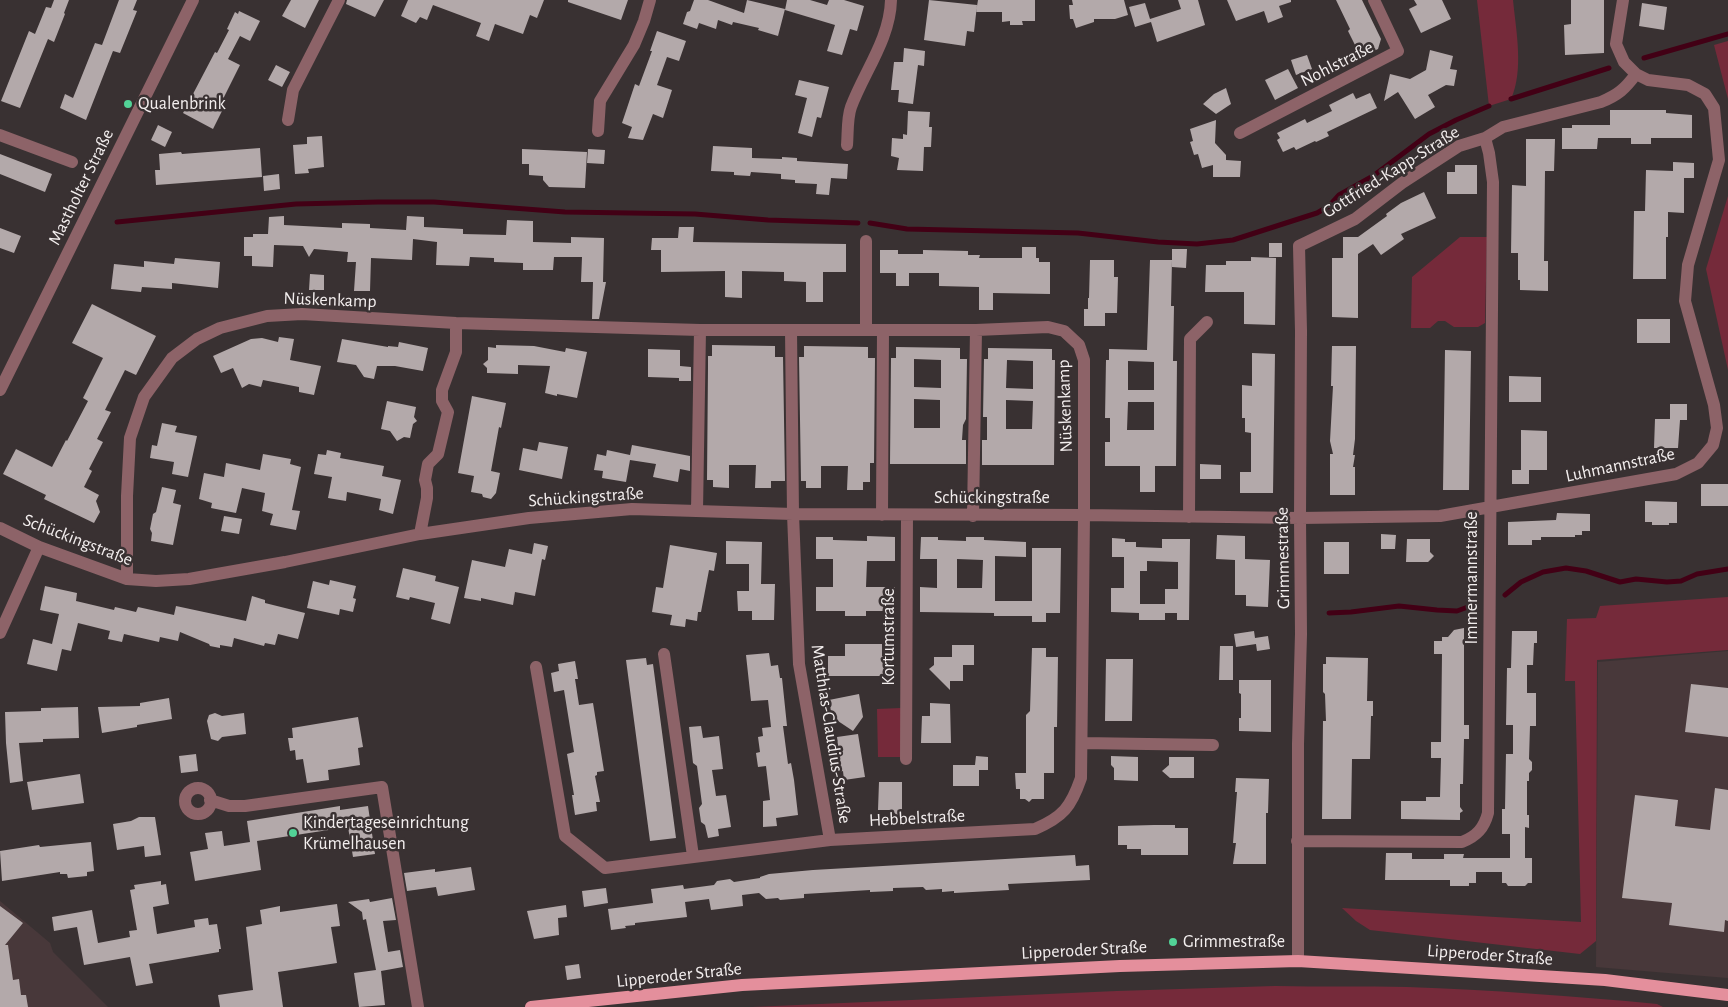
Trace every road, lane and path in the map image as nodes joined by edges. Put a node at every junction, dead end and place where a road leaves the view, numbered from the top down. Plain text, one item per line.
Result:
1 (194, 0) edge
2 (339, 0) edge
3 (650, 0) edge
4 (891, 0) edge
5 (1374, 0) edge
6 (1623, 0) edge
7 (1636, 74) junction
8 (288, 120) dead end
9 (598, 131) dead end
10 (1240, 133) dead end
11 (0, 135) edge
12 (1485, 138) junction
13 (847, 145) dead end
14 (72, 162) dead end
15 (866, 241) dead end
16 (1299, 246) joint
17 (1207, 322) dead end
18 (456, 323) junction
19 (700, 330) junction
20 (790, 330) junction
21 (866, 330) junction
22 (884, 330) junction
23 (976, 330) junction
24 (0, 390) edge
25 (1489, 508) junction
26 (697, 511) junction
27 (793, 514) junction
28 (882, 515) junction
29 (907, 515) junction
30 (1084, 515) junction
31 (973, 516) junction
32 (1189, 517) junction
33 (1300, 518) junction
34 (0, 528) edge
35 (420, 534) junction
36 (39, 548) junction
37 (128, 579) junction
38 (0, 633) edge
39 (664, 654) dead end
40 (536, 667) dead end
41 (1082, 743) junction
42 (1213, 745) dead end
43 (906, 759) dead end
44 (210, 800) dead end
45 (830, 840) junction
46 (1297, 841) junction
47 (693, 856) junction
48 (1298, 960) junction
49 (1728, 995) edge
50 (418, 1007) edge
51 (532, 1007) edge

1 - 24 street, Mastholter Straße
2 - 8 street
3 - 9 street
4 - 13 street
5 - 10 street, Nohlstraße
6 - 7 street
7 - 12 street, Gottfried-Kapp-Straße
7 - 25 street, Luhmannstraße
11 - 14 street
12 - 16 street, Gottfried-Kapp-Straße
12 - 25 street, Immermannstraße
15 - 21 street
16 - 33 street, Grimmestraße
17 - 32 street
18 - 19 street, Nüskenkamp
18 - 35 street
18 - 37 street, Nüskenkamp
19 - 20 street, Nüskenkamp
19 - 26 street
20 - 21 street, Nüskenkamp
20 - 27 street
21 - 22 street, Nüskenkamp
22 - 23 street, Nüskenkamp
22 - 28 street
23 - 30 street, Nüskenkamp
23 - 31 street
25 - 33 street, Luhmannstraße
25 - 46 street, Immermannstraße
26 - 27 street, Schückingstraße
26 - 35 street, Schückingstraße
27 - 28 street, Schückingstraße
27 - 45 street, Matthias-Claudius-Straße
28 - 29 street, Schückingstraße
29 - 31 street, Schückingstraße
29 - 43 street, Kortumstraße
30 - 31 street, Schückingstraße
30 - 32 street, Schückingstraße
30 - 41 street, Hebbelstraße
32 - 33 street, Schückingstraße
33 - 46 street, Grimmestraße
34 - 36 street, Schückingstraße
35 - 37 street, Schückingstraße
36 - 37 street, Schückingstraße
36 - 38 street
39 - 47 street
40 - 47 street, Hebbelstraße
41 - 42 street
41 - 45 street, Hebbelstraße
44 - 50 street
45 - 47 street, Hebbelstraße
46 - 48 street, Grimmestraße
48 - 49 main road, Lipperoder Straße
48 - 51 main road, Lipperoder Straße

